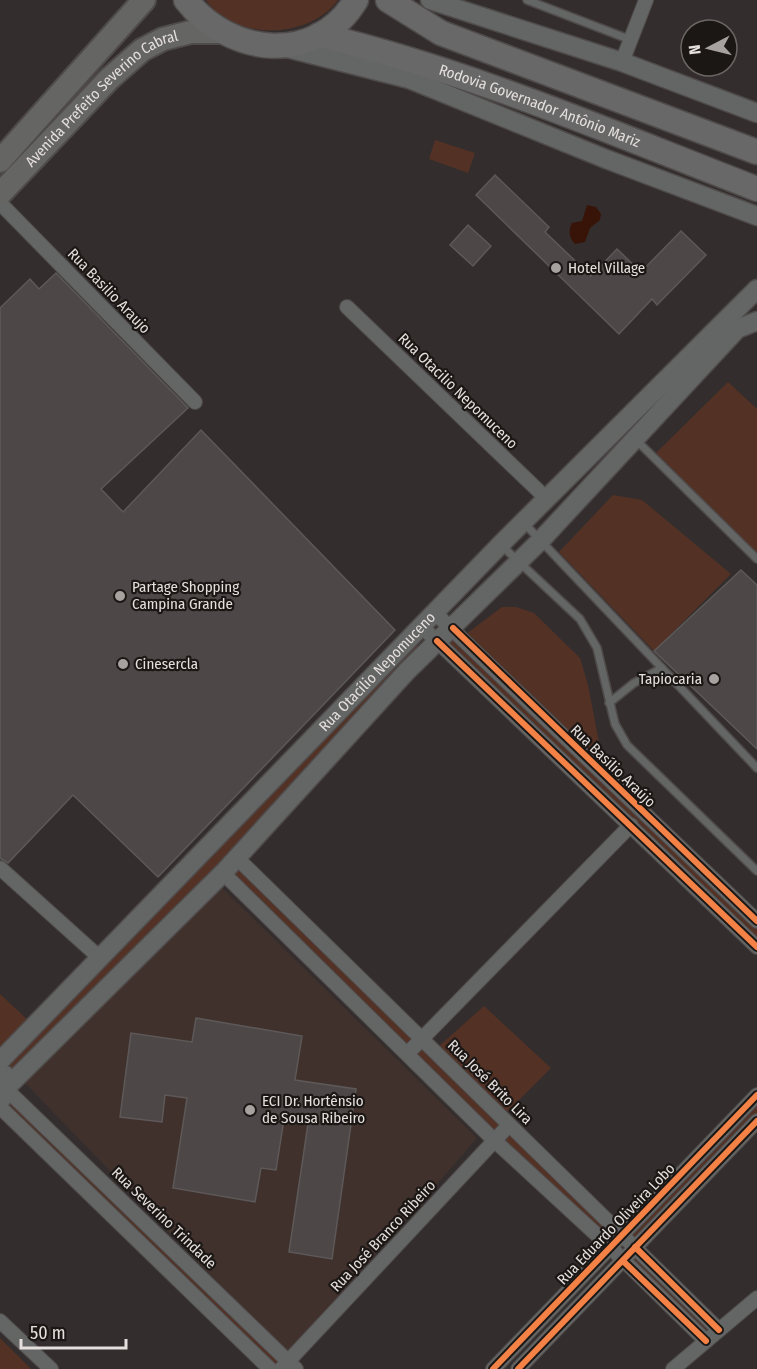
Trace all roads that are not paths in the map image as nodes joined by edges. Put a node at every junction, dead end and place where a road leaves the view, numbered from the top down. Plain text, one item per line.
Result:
1 (144, 0) edge
2 (186, 0) edge
3 (356, 0) edge
4 (388, 0) edge
5 (430, 0) edge
6 (527, 0) edge
7 (646, 0) edge
8 (219, 32) junction
9 (318, 34) junction
10 (631, 40) junction
11 (278, 46) junction
12 (622, 62) junction
13 (757, 113) edge
14 (757, 153) edge
15 (0, 161) edge
16 (757, 189) edge
17 (0, 194) edge
18 (0, 203) edge
19 (757, 216) edge
20 (757, 289) edge
21 (347, 307) dead end
22 (757, 321) edge
23 (709, 348) junction
24 (195, 402) dead end
25 (620, 426) junction
26 (634, 439) junction
27 (546, 498) junction
28 (523, 522) junction
29 (541, 540) junction
30 (501, 544) junction
31 (757, 559) edge
32 (519, 561) junction
33 (435, 613) junction
34 (422, 626) junction
35 (453, 628) junction
36 (438, 641) junction
37 (662, 668) junction
38 (609, 703) junction
39 (757, 768) edge
40 (631, 825) junction
41 (237, 858) junction
42 (0, 867) edge
43 (757, 871) edge
44 (224, 873) junction
45 (757, 921) edge
46 (757, 947) edge
47 (100, 958) junction
48 (423, 1037) junction
49 (407, 1054) junction
50 (0, 1061) edge
51 (4, 1091) edge
52 (757, 1095) edge
53 (757, 1121) edge
54 (509, 1125) junction
55 (494, 1140) junction
56 (623, 1234) junction
57 (610, 1247) junction
58 (636, 1247) junction
59 (623, 1261) junction
60 (757, 1298) edge
61 (0, 1321) edge
62 (719, 1330) junction
63 (706, 1341) junction
64 (289, 1367) edge
65 (51, 1369) edge
66 (270, 1369) edge
67 (493, 1369) edge
68 (518, 1369) edge
69 (673, 1369) edge

1 - 15 main road, Avenida Prefeito Severino Cabral
2 - 8 highway
3 - 9 highway
4 - 14 highway
5 - 12 street
6 - 10 lane
7 - 10 street
8 - 11 highway
8 - 17 main road, Avenida Prefeito Severino Cabral
9 - 11 highway
9 - 16 highway, Rodovia Governador Antônio Mariz
10 - 12 street
11 - 19 street
12 - 13 street
18 - 24 street, Rua Basilio Araujo
20 - 23 street, Rua Otacílio Nepomuceno
21 - 27 street, Rua Otacilio Nepomuceno
22 - 23 street, Rua Otacílio Nepomuceno
23 - 25 street, Rua Otacílio Nepomuceno
23 - 26 street, Rua Otacílio Nepomuceno
25 - 26 lane
25 - 27 street, Rua Otacílio Nepomuceno
26 - 29 street, Rua Otacílio Nepomuceno
26 - 31 lane
27 - 28 street, Rua Otacílio Nepomuceno
28 - 29 lane
28 - 30 street, Rua Otacílio Nepomuceno
29 - 32 street, Rua Otacílio Nepomuceno
29 - 37 lane
30 - 32 lane
30 - 33 street, Rua Otacílio Nepomuceno
32 - 35 street, Rua Otacílio Nepomuceno
32 - 38 lane
33 - 34 street, Rua Otacílio Nepomuceno
33 - 35 street, Rua Basílio Araújo
34 - 36 street, Rua Basílio Araújo
34 - 47 street, Rua Otacílio Nepomuceno
35 - 36 street, Rua Otacílio Nepomuceno
35 - 45 street, Rua Basílio Araújo
36 - 40 street, Rua Basílio Araújo
36 - 41 street, Rua Otacílio Nepomuceno
37 - 38 lane
37 - 39 lane
38 - 43 lane
40 - 46 street, Rua Basílio Araújo
40 - 48 street
41 - 44 street, Rua Otacílio Nepomuceno
41 - 48 street, Rua José Brito Lira
42 - 47 street
44 - 49 street
44 - 51 street, Rua Otacílio Nepomuceno
47 - 50 street, Rua Otacílio Nepomuceno
48 - 49 street
48 - 54 street, Rua José Brito Lira
49 - 55 street
51 - 64 street, Rua Severino Trindade
51 - 66 street
52 - 56 street, Rua Eduardo Oliveira Lobo
53 - 58 street, Rua Eduardo Oliveira Lobo
54 - 55 street, Rua José Branco Ribeiro
54 - 56 street, Rua José Brito Lira
55 - 57 street
55 - 64 street, Rua José Branco Ribeiro
56 - 57 street, Rua Eduardo Oliveira Lobo
56 - 58 street, Rua José Brito Lira
57 - 59 street
57 - 67 street, Rua Eduardo Oliveira Lobo
58 - 59 street, Rua Eduardo Oliveira Lobo
58 - 62 street, Rua José Brito Lira
59 - 63 street
59 - 68 street, Rua Eduardo Oliveira Lobo
60 - 62 street
61 - 65 street
62 - 63 street
63 - 69 street

